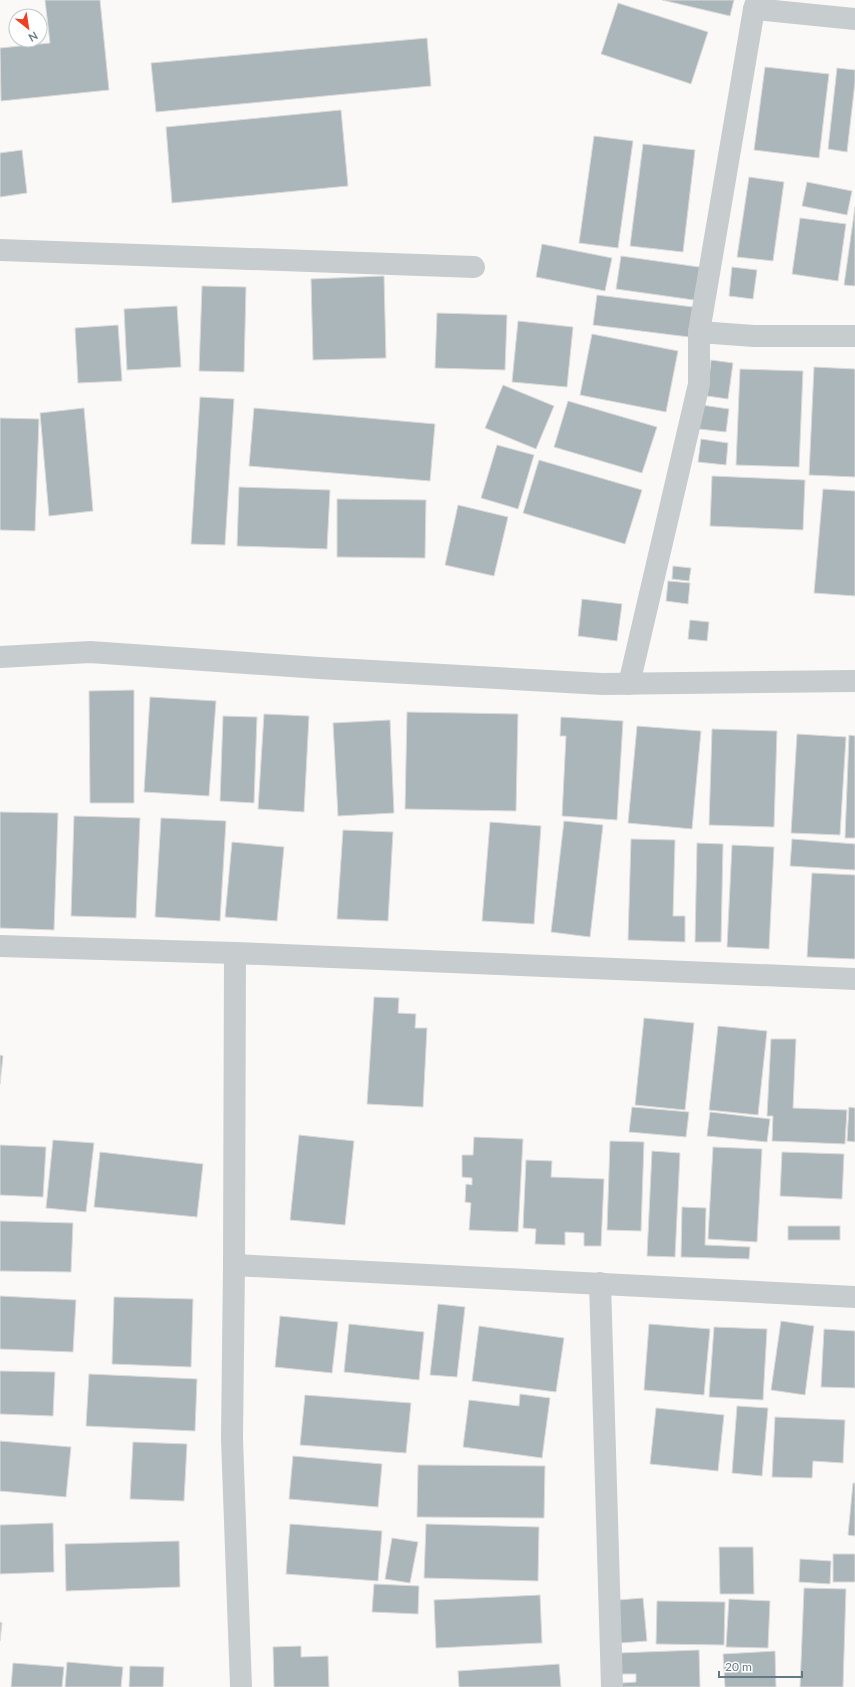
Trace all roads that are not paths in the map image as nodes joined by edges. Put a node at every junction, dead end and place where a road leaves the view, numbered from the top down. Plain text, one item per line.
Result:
1 (756, 4) edge
2 (855, 19) edge
3 (0, 250) edge
4 (474, 267) dead end
5 (699, 332) junction
6 (855, 336) edge
7 (0, 657) edge
8 (855, 681) edge
9 (629, 684) junction
10 (0, 946) edge
11 (235, 953) junction
12 (855, 979) edge
13 (234, 1265) junction
14 (600, 1284) junction
15 (855, 1297) edge
16 (241, 1687) edge
17 (612, 1687) edge

1 - 2 street
1 - 5 street
3 - 4 street
5 - 6 street
5 - 9 street
7 - 9 street
8 - 9 street
10 - 11 street
11 - 12 street
11 - 13 street
13 - 14 street
13 - 16 street
14 - 15 street
14 - 17 street

